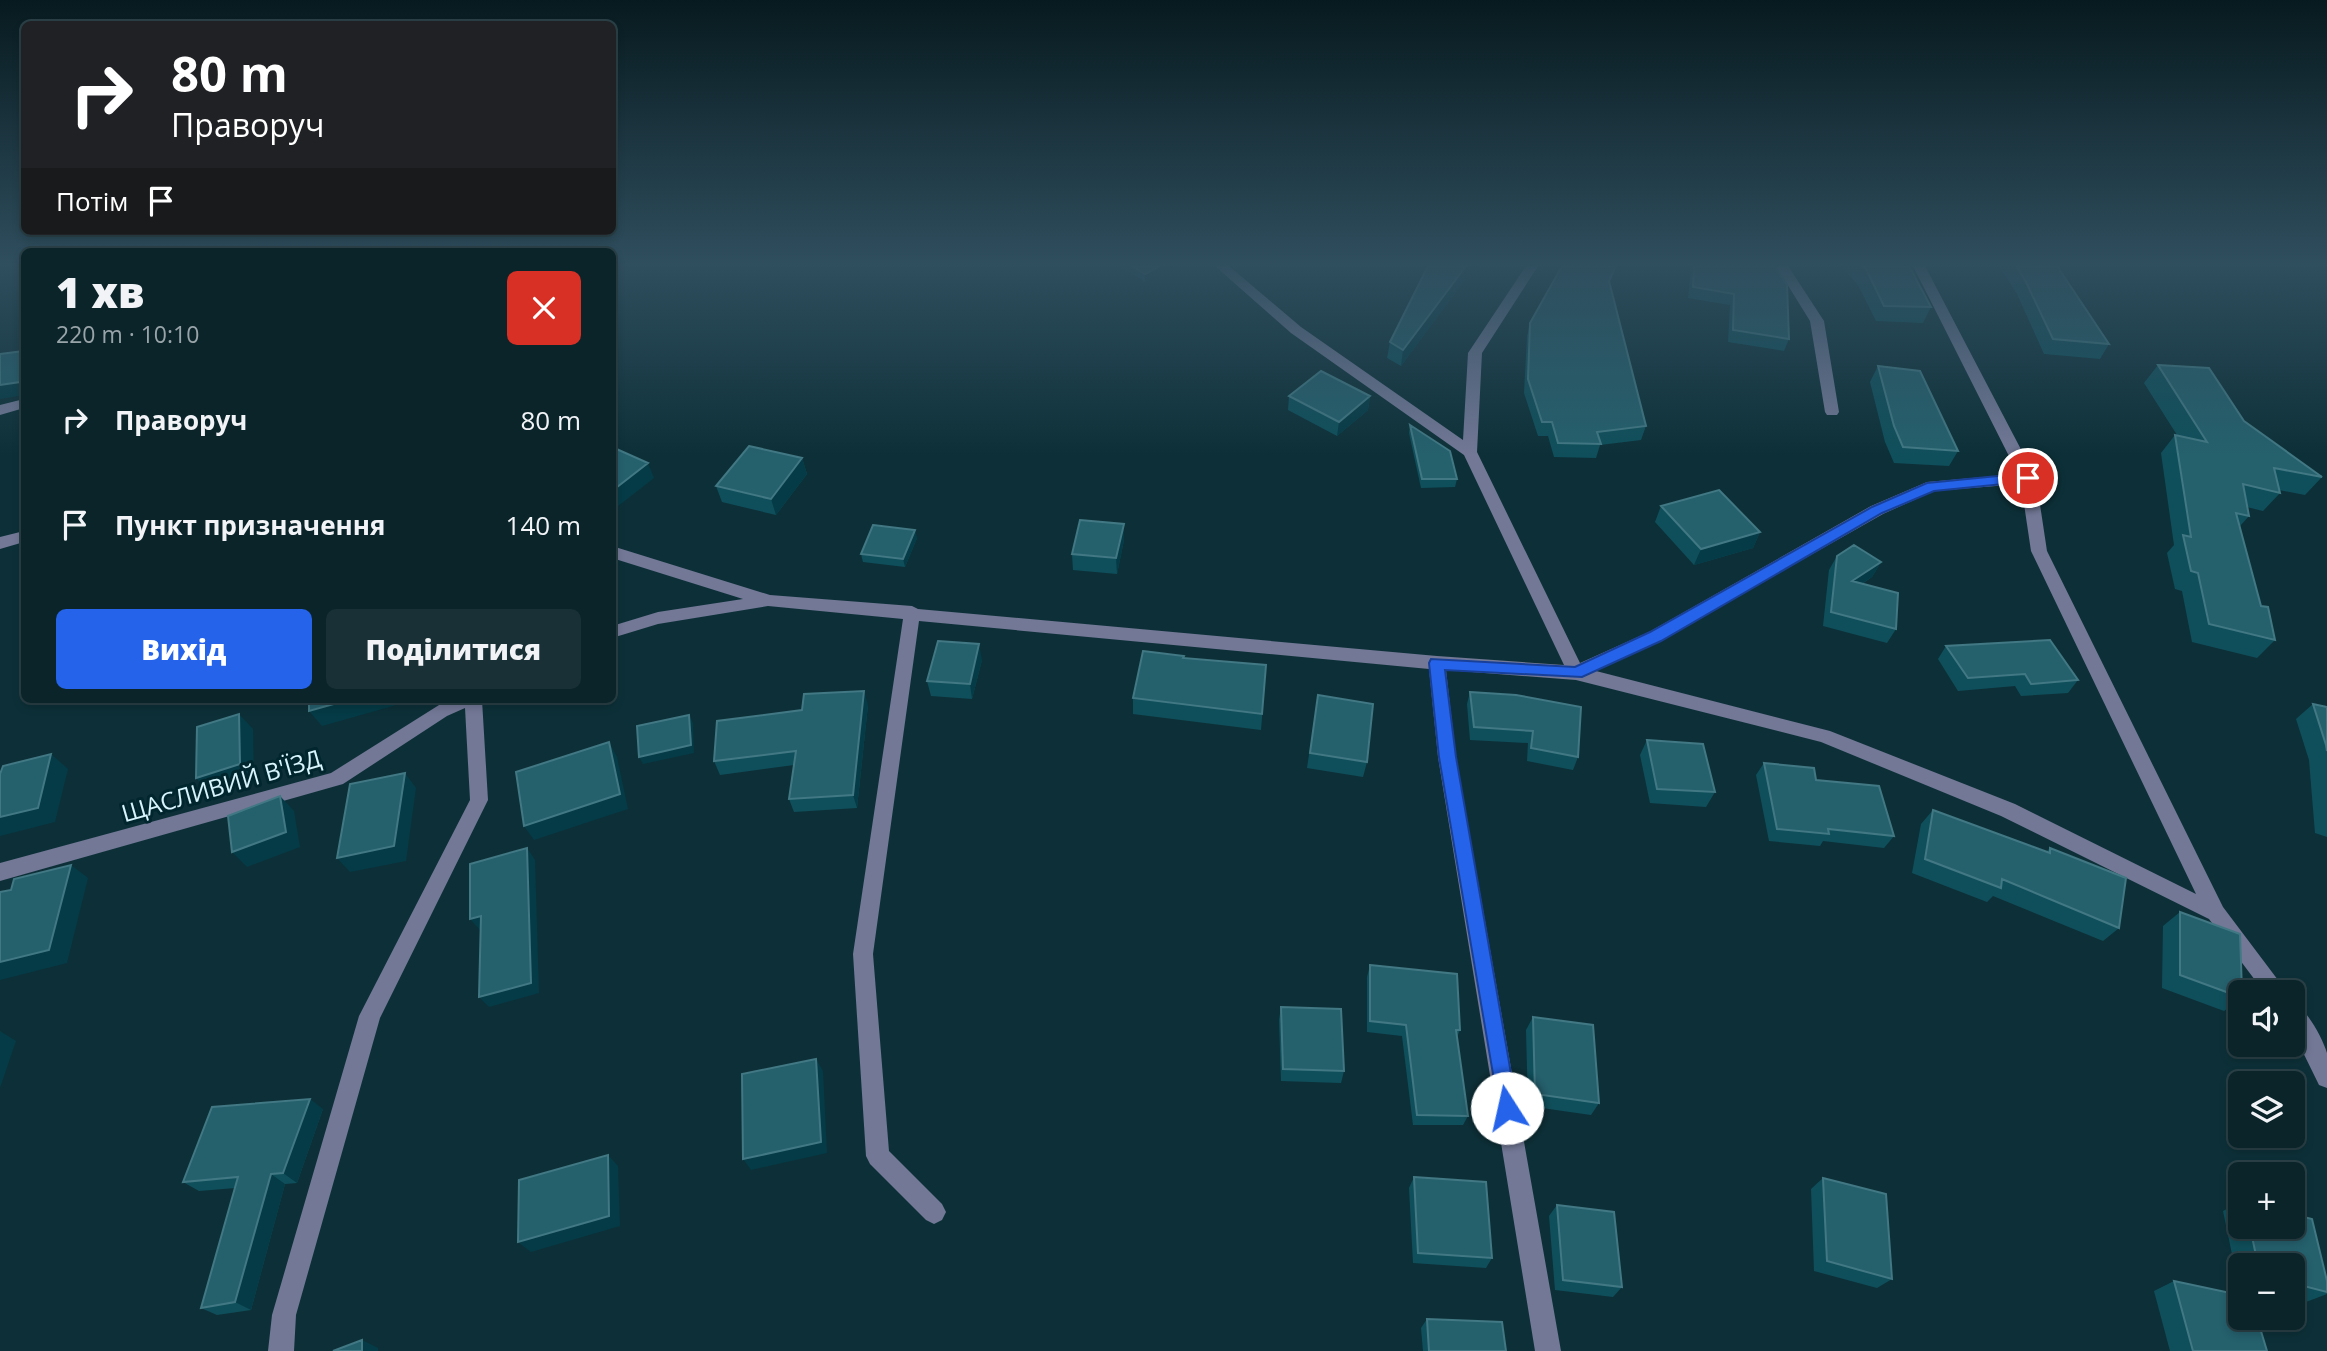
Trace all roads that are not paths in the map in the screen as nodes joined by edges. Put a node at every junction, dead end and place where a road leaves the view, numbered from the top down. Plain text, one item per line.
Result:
1 (1295, 329) edge
2 (1491, 329) edge
3 (1818, 329) edge
4 (1951, 329) edge
5 (21, 405) edge
6 (0, 410) edge
7 (1832, 412) dead end
8 (1470, 452) junction
9 (2028, 478) junction
10 (21, 538) edge
11 (0, 543) edge
12 (616, 553) edge
13 (769, 601) junction
14 (912, 612) junction
15 (616, 631) edge
16 (1437, 663) junction
17 (1576, 673) junction
18 (473, 703) edge
19 (442, 705) edge
20 (0, 872) edge
21 (2216, 913) junction
22 (2268, 980) edge
23 (2305, 1031) edge
24 (2327, 1077) edge
25 (934, 1212) dead end
26 (281, 1351) edge
27 (1548, 1351) edge

1 - 8 street
2 - 8 street
3 - 7 street
4 - 9 street
5 - 6 street
8 - 17 street
9 - 17 street
9 - 21 street
10 - 11 street
12 - 13 street
13 - 14 street
13 - 15 street
14 - 16 street
14 - 25 street
16 - 17 street
16 - 27 street
17 - 21 street
18 - 26 street
19 - 20 street, ЩАСЛИВИЙ В'ЇЗД
21 - 22 street
23 - 24 street

